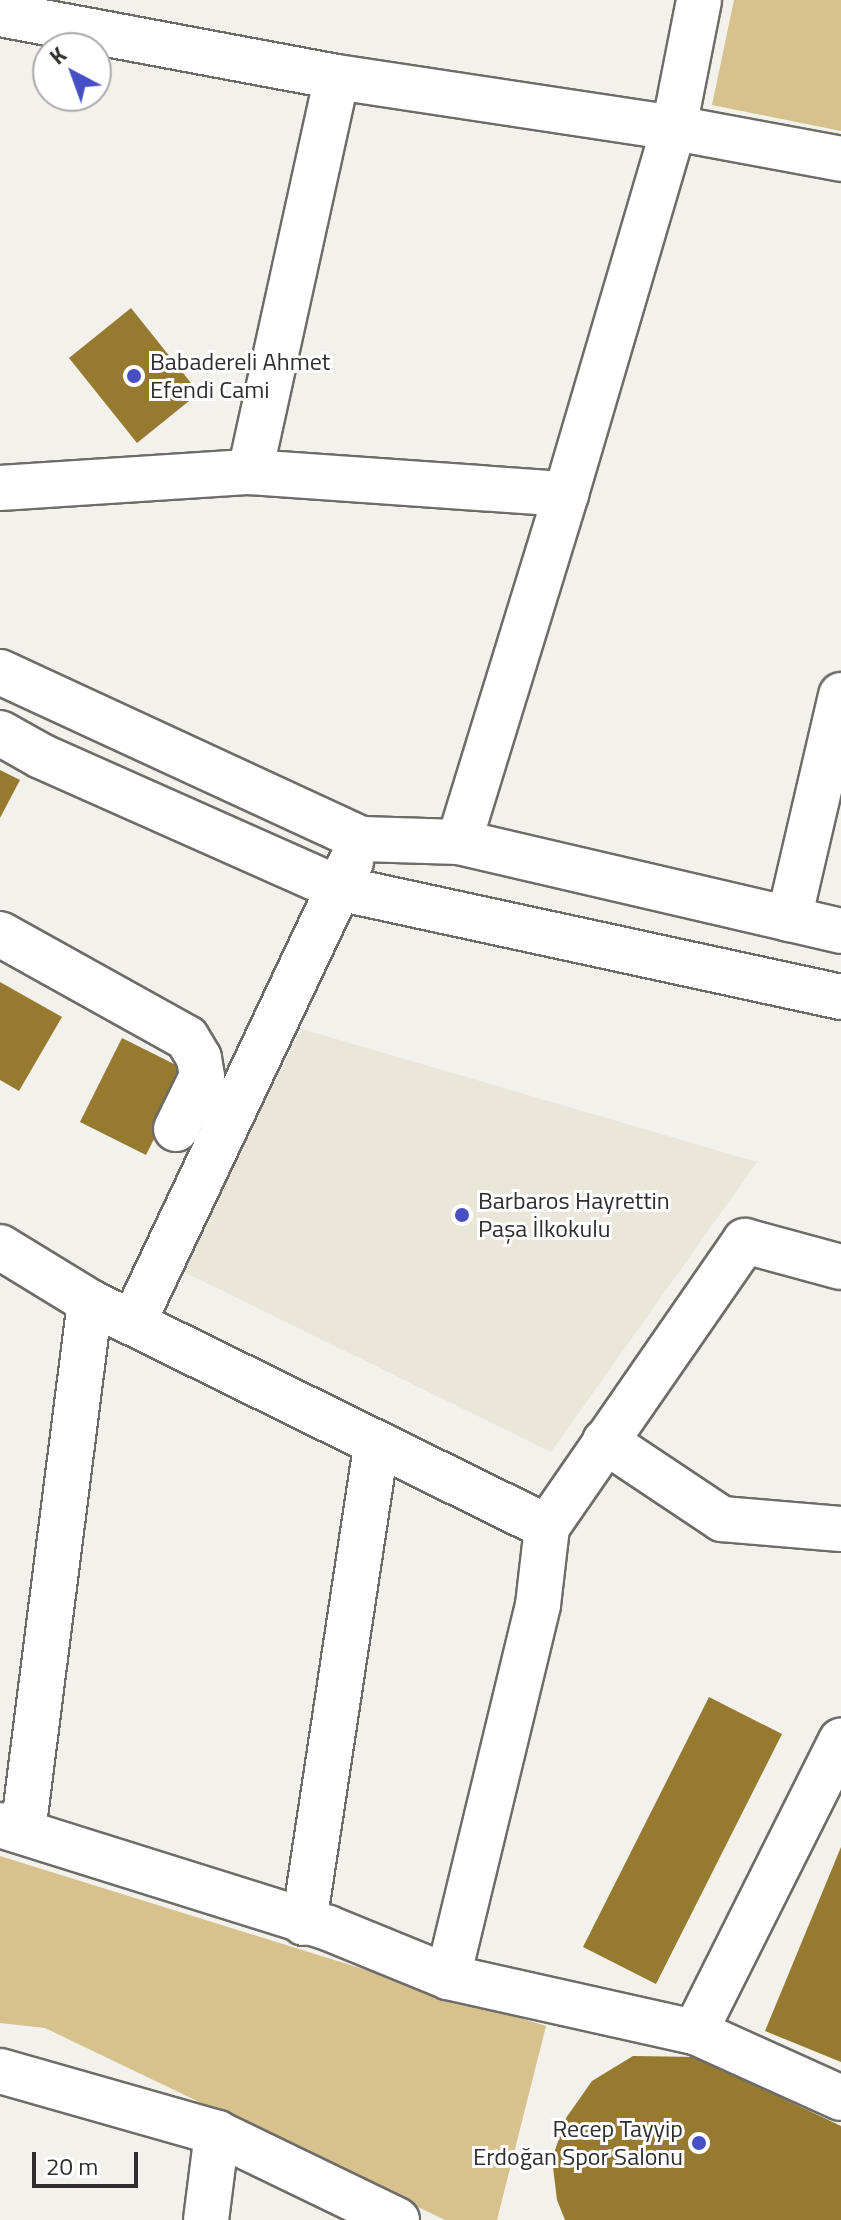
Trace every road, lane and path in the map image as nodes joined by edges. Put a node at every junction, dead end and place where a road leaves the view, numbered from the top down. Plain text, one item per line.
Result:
1 (699, 0) edge
2 (0, 14) edge
3 (105, 16) edge
4 (337, 77) junction
5 (674, 128) junction
6 (841, 159) edge
7 (250, 472) junction
8 (0, 488) edge
9 (566, 494) junction
10 (0, 672) edge
11 (841, 695) edge
12 (0, 733) edge
13 (362, 839) junction
14 (459, 842) junction
15 (338, 888) junction
16 (789, 919) junction
17 (841, 931) edge
18 (0, 934) edge
19 (841, 997) edge
20 (176, 1129) dead end
21 (0, 1247) edge
22 (841, 1267) edge
23 (90, 1302) junction
24 (133, 1323) junction
25 (605, 1441) junction
26 (376, 1445) junction
27 (547, 1527) junction
28 (841, 1529) edge
29 (841, 1740) edge
30 (12, 1828) edge
31 (304, 1923) junction
32 (448, 1977) junction
33 (695, 2032) junction
34 (0, 2071) edge
35 (841, 2098) edge
36 (217, 2133) junction
37 (206, 2220) edge
38 (397, 2220) edge

1 - 5 street
2 - 3 street
3 - 4 street
4 - 5 street
4 - 7 street
5 - 6 street
5 - 9 street
7 - 8 street
7 - 9 street
9 - 14 street
10 - 13 street
11 - 16 street
12 - 15 street
13 - 14 street
13 - 15 street
14 - 16 street
15 - 19 street
15 - 24 street
16 - 17 street
18 - 20 street
21 - 23 street
22 - 25 street
23 - 24 street
23 - 30 street
24 - 26 street
25 - 27 street
25 - 28 street
26 - 27 street
26 - 31 street
27 - 32 street
29 - 33 street
30 - 31 street
31 - 32 street
32 - 33 street
33 - 35 street
34 - 36 street
36 - 37 street
36 - 38 street

